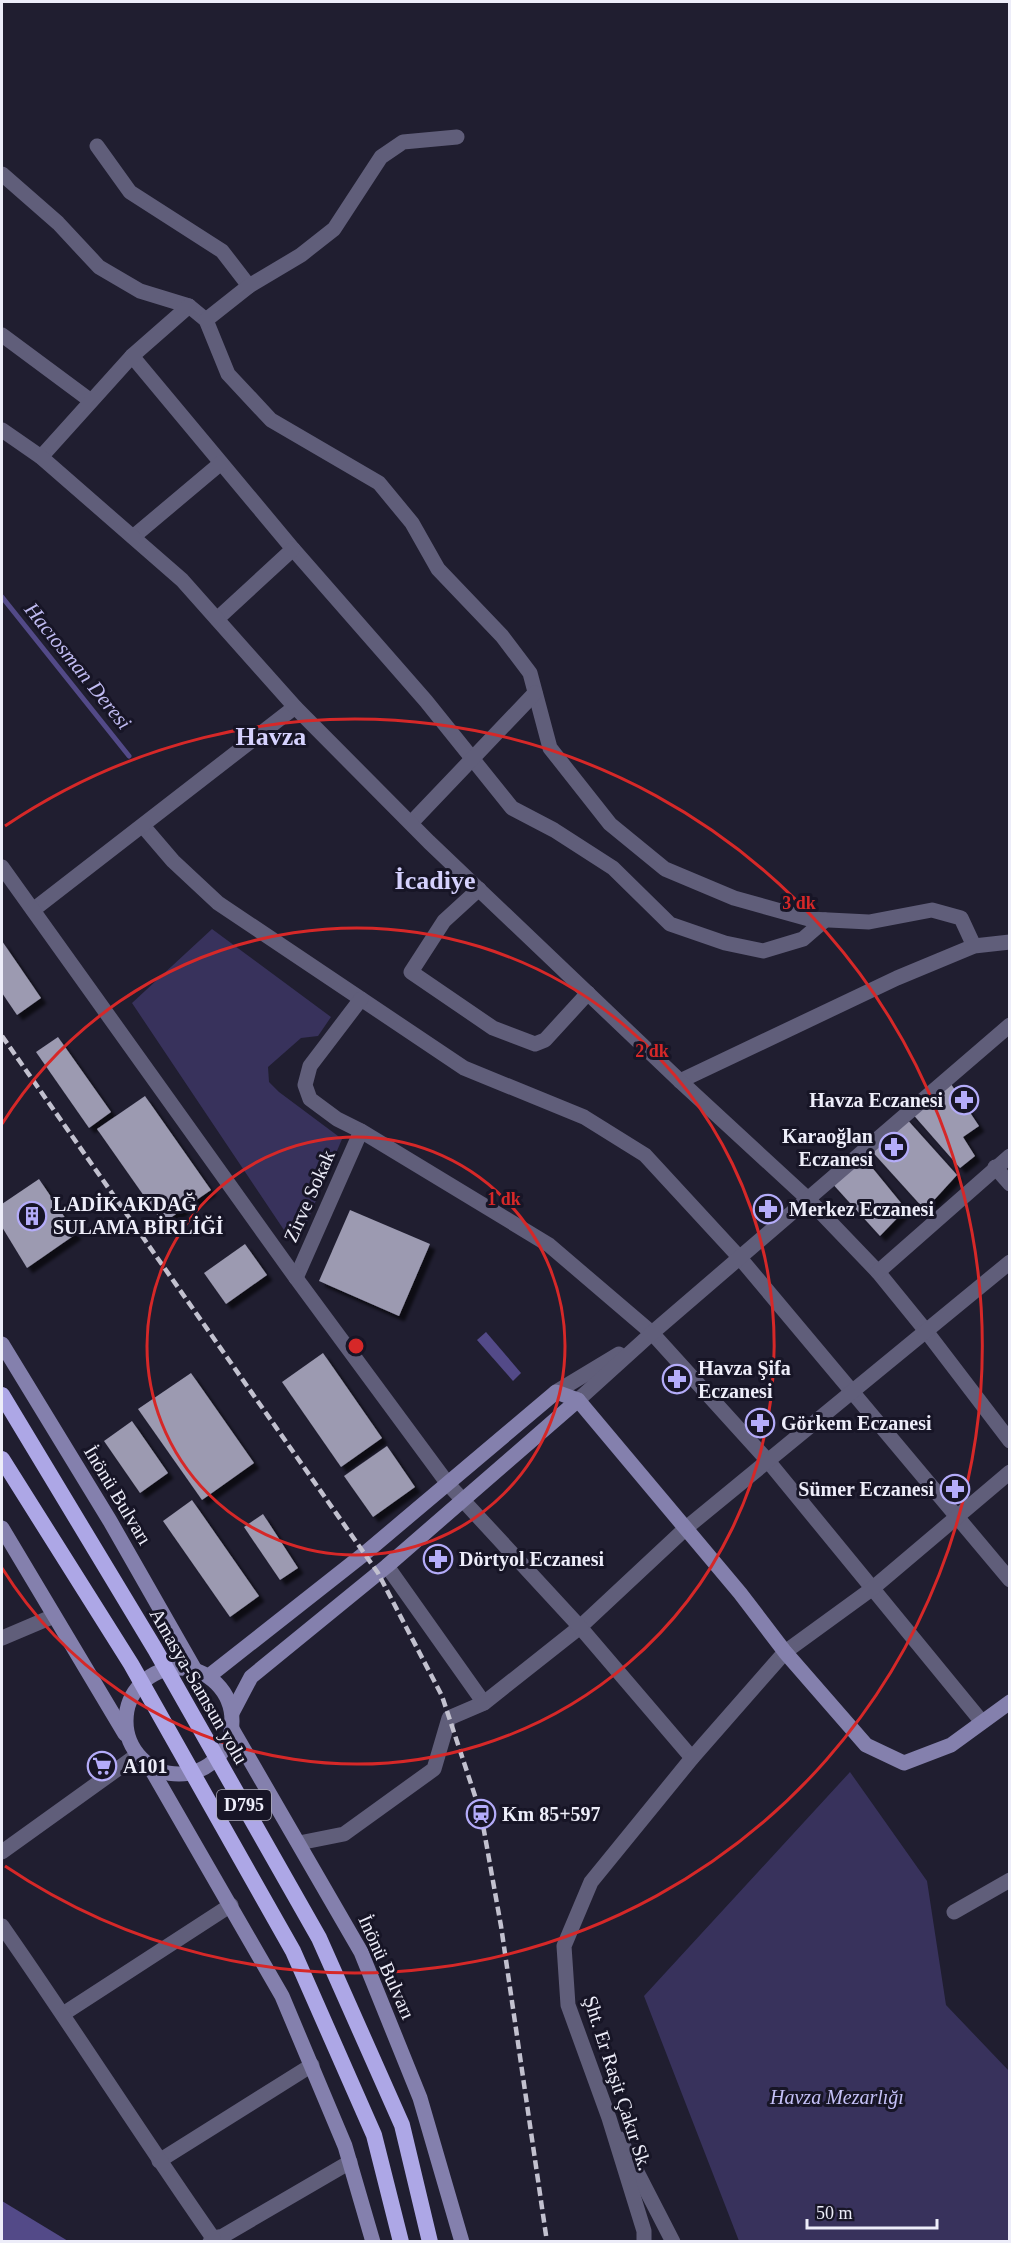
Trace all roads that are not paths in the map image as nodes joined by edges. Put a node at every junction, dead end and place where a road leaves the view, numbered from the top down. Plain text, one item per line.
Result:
1 (457, 137) dead end
2 (97, 146) dead end
3 (2, 174) edge
4 (249, 286) junction
5 (189, 306) junction
6 (206, 320) junction
7 (2, 335) edge
8 (132, 356) junction
9 (91, 401) junction
10 (2, 430) edge
11 (41, 457) junction
12 (221, 463) junction
13 (133, 537) junction
14 (292, 549) junction
15 (217, 619) junction
16 (535, 693) junction
17 (295, 707) junction
18 (473, 759) junction
19 (411, 824) junction
20 (143, 826) junction
21 (2, 867) edge
22 (479, 889) junction
23 (33, 910) junction
24 (825, 920) junction
25 (1010, 942) edge
26 (974, 946) junction
27 (588, 993) junction
28 (361, 999) junction
29 (1010, 1025) edge
30 (680, 1081) junction
31 (361, 1131) junction
32 (1010, 1156) edge
33 (995, 1167) junction
34 (1010, 1184) edge
35 (808, 1199) junction
36 (740, 1258) junction
37 (1010, 1262) edge
38 (878, 1272) junction
39 (296, 1278) junction
40 (926, 1331) junction
41 (652, 1333) junction
42 (2, 1344) edge
43 (556, 1392) junction
44 (851, 1392) junction
45 (2, 1395) edge
46 (578, 1400) junction
47 (1010, 1441) edge
48 (2, 1459) edge
49 (768, 1461) junction
50 (1010, 1472) edge
51 (448, 1484) junction
52 (464, 1500) junction
53 (956, 1517) junction
54 (2, 1528) edge
55 (686, 1528) junction
56 (387, 1566) junction
57 (1010, 1580) edge
58 (873, 1588) junction
59 (54, 1616) junction
60 (579, 1627) junction
61 (2, 1638) edge
62 (785, 1652) junction
63 (202, 1673) junction
64 (1010, 1702) edge
65 (484, 1703) junction
66 (232, 1721) junction
67 (982, 1722) junction
68 (128, 1740) junction
69 (137, 1755) junction
70 (692, 1758) junction
71 (150, 1767) junction
72 (299, 1843) junction
73 (2, 1852) edge
74 (1010, 1880) edge
75 (231, 1905) junction
76 (954, 1912) dead end
77 (2, 1926) edge
78 (63, 2014) junction
79 (312, 2065) junction
80 (609, 2118) junction
81 (159, 2161) junction
82 (350, 2162) junction
83 (211, 2240) edge
84 (373, 2241) edge
85 (400, 2241) edge
86 (430, 2241) edge
87 (462, 2241) edge
88 (645, 2241) edge
89 (673, 2241) edge

1 - 4 street
2 - 4 street
3 - 5 street
4 - 6 street
5 - 6 street
5 - 8 street
6 - 16 street
7 - 9 street
8 - 9 street
8 - 12 street
9 - 11 street
10 - 11 street
11 - 13 street
12 - 13 street
12 - 14 street
13 - 15 street
14 - 15 street
14 - 18 street
15 - 17 street
16 - 18 street
16 - 24 street
17 - 19 street
17 - 20 street
18 - 19 street
18 - 24 street
19 - 22 street
20 - 23 street
20 - 28 street
21 - 23 street
22 - 27 street
22 - 27 street
23 - 39 street
24 - 26 street
25 - 26 street
26 - 30 street
27 - 30 street
28 - 31 street
28 - 36 street
29 - 35 street
30 - 35 street
31 - 39 street, Zirve Sokak
31 - 41 street
32 - 33 street
33 - 34 street
33 - 38 street
35 - 36 street
35 - 38 street
36 - 41 street
36 - 44 street
37 - 40 street
38 - 40 street
39 - 51 street
40 - 44 street
40 - 47 street
41 - 43 street
41 - 46 street
41 - 49 street
42 - 63 main road, İnönü Bulvarı
43 - 46 main road
43 - 51 main road
44 - 49 street
44 - 53 street
45 - 86 highway, Amasya-Samsun yolu / D795, bridge
46 - 52 main road
46 - 55 main road
48 - 85 highway, D795, bridge
49 - 55 street
49 - 58 street
50 - 53 street, Şht. Er Raşit Çakır Sk.
51 - 52 street
51 - 63 main road
52 - 56 main road
52 - 60 street
53 - 57 street
53 - 58 street, Şht. Er Raşit Çakır Sk.
54 - 59 main road
55 - 60 street
55 - 62 main road
56 - 65 street
56 - 66 main road
58 - 62 street, Şht. Er Raşit Çakır Sk.
58 - 67 street
59 - 61 street
59 - 68 main road
60 - 65 street
60 - 70 street
62 - 67 main road
62 - 70 street, Şht. Er Raşit Çakır Sk.
63 - 66 main road
63 - 68 main road
64 - 67 main road
65 - 72 street
66 - 71 main road
66 - 72 main road, İnönü Bulvarı
68 - 69 main road
69 - 71 main road
69 - 73 street
70 - 80 street, Şht. Er Raşit Çakır Sk.
71 - 75 main road
72 - 87 main road, İnönü Bulvarı
74 - 76 street
75 - 78 street
75 - 79 main road
77 - 78 street
78 - 81 street
79 - 81 street
79 - 82 main road
80 - 88 street, Şht. Er Raşit Çakır Sk.
80 - 89 street
81 - 83 street
82 - 83 street
82 - 84 main road

